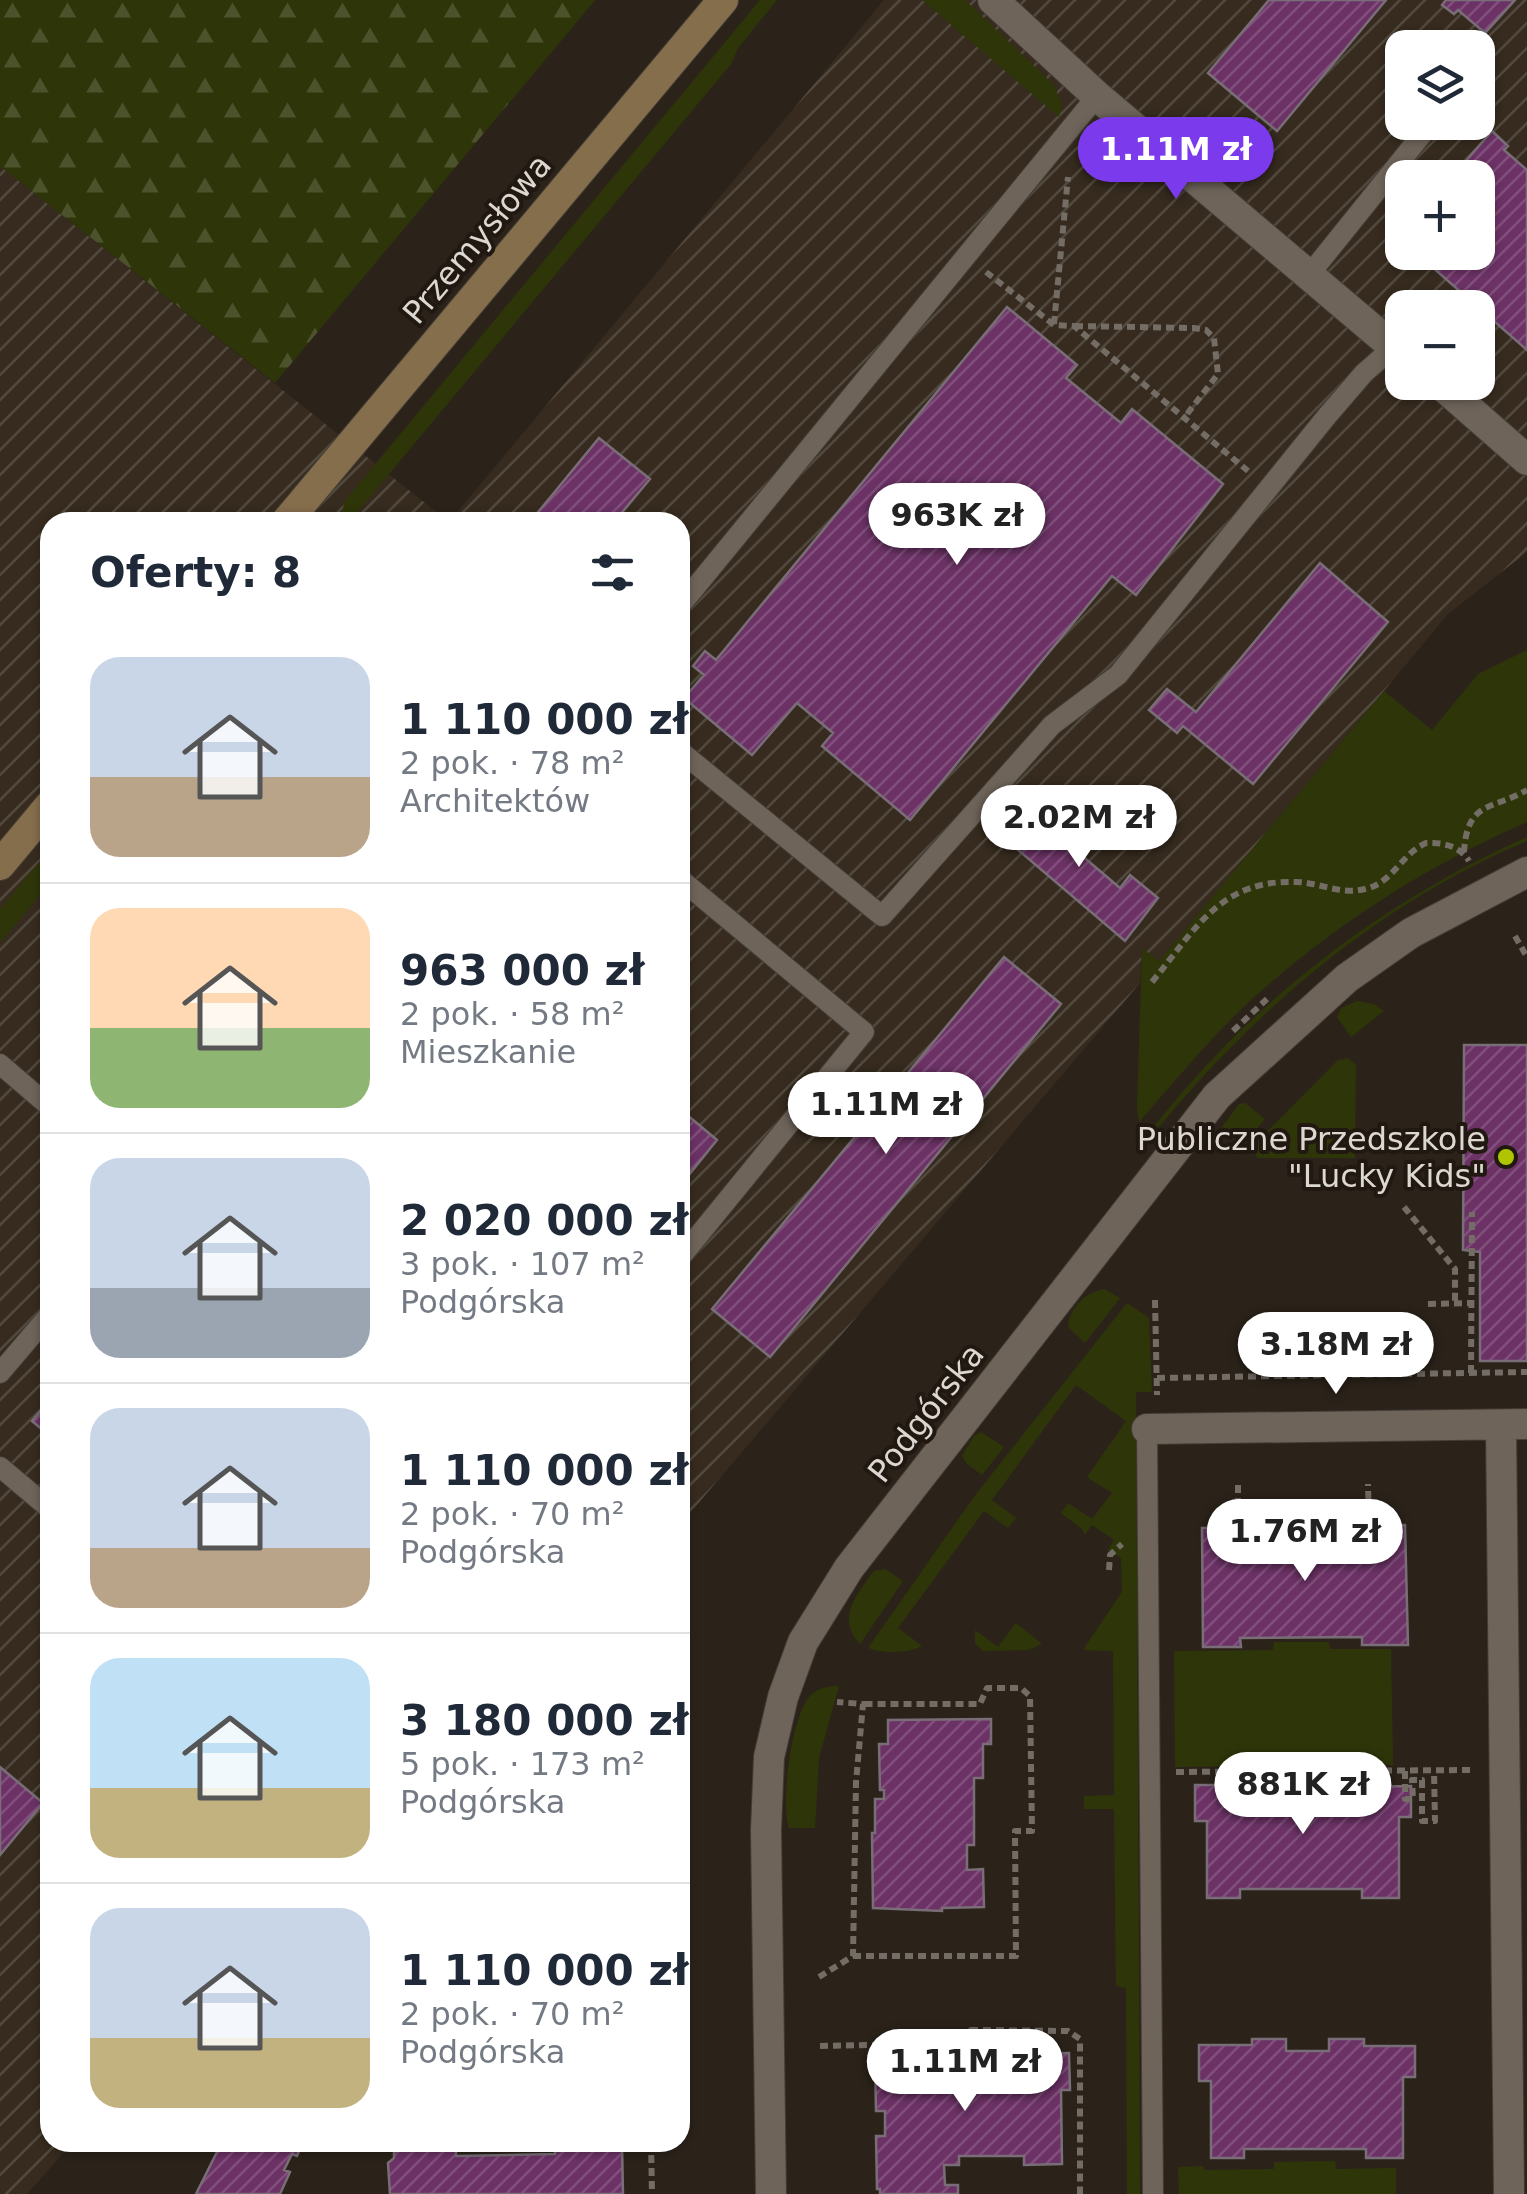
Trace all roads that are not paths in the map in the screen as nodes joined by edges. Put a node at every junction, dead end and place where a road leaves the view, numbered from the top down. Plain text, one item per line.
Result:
1 (723, 0) edge
2 (997, 1) edge
3 (1096, 96) junction
4 (1418, 140) edge
5 (1310, 275) junction
6 (1385, 339) edge
7 (1385, 359) edge
8 (1459, 400) edge
9 (1527, 460) edge
10 (294, 512) edge
11 (690, 594) edge
12 (690, 759) edge
13 (40, 817) edge
14 (0, 865) edge
15 (1527, 872) edge
16 (690, 887) edge
17 (0, 1064) edge
18 (40, 1098) edge
19 (690, 1246) edge
20 (40, 1326) edge
21 (0, 1373) edge
22 (1514, 1424) edge
23 (1148, 1429) joint
24 (0, 1467) edge
25 (40, 1501) edge
26 (771, 2194) edge
27 (1153, 2194) edge
28 (1509, 2194) edge

1 - 10 street, Przemysłowa
2 - 3 street
3 - 5 street
3 - 11 lane
4 - 5 lane
5 - 6 street
7 - 12 lane
8 - 9 street
13 - 14 street
15 - 26 street, Podgórska
16 - 19 lane
17 - 18 lane
20 - 21 lane
22 - 23 street
22 - 28 street
23 - 27 lane
24 - 25 lane

